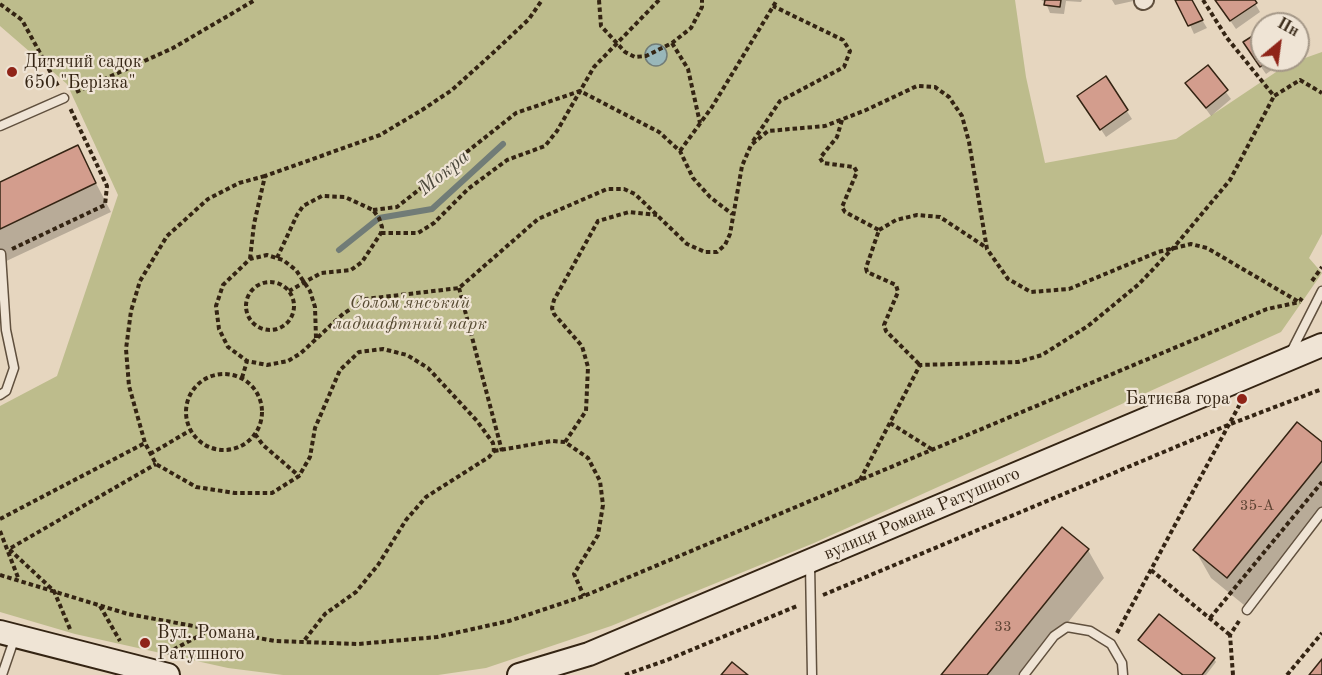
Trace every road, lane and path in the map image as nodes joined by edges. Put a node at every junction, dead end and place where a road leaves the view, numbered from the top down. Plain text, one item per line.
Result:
1 (255, 0) edge
2 (542, 0) edge
3 (598, 0) edge
4 (659, 0) edge
5 (702, 0) edge
6 (777, 0) edge
7 (1203, 0) edge
8 (0, 4) edge
9 (773, 6) junction
10 (672, 43) junction
11 (617, 45) junction
12 (580, 91) junction
13 (1322, 93) edge
14 (1274, 96) junction
15 (64, 98) junction
16 (842, 120) junction
17 (700, 124) junction
18 (0, 126) edge
19 (751, 145) junction
20 (680, 151) junction
21 (265, 176) junction
22 (373, 210) junction
23 (732, 214) junction
24 (657, 215) junction
25 (879, 230) junction
26 (381, 233) junction
27 (1175, 246) junction
28 (987, 249) junction
29 (0, 254) edge
30 (277, 258) junction
31 (250, 259) junction
32 (1321, 267) edge
33 (305, 282) junction
34 (459, 288) junction
35 (290, 291) junction
36 (1322, 291) edge
37 (1299, 302) junction
38 (316, 338) junction
39 (1322, 345) edge
40 (1288, 359) junction
41 (248, 361) junction
42 (920, 365) junction
43 (1253, 375) junction
44 (242, 378) junction
45 (1322, 389) edge
46 (0, 395) edge
47 (890, 423) junction
48 (1228, 425) junction
49 (191, 430) junction
50 (255, 434) junction
51 (565, 442) junction
52 (145, 443) junction
53 (933, 450) junction
54 (494, 451) junction
55 (502, 451) junction
56 (150, 454) junction
57 (156, 464) junction
58 (299, 476) junction
59 (860, 481) junction
60 (1322, 482) edge
61 (1322, 512) edge
62 (0, 519) edge
63 (0, 531) edge
64 (9, 549) junction
65 (810, 561) junction
66 (1151, 570) junction
67 (0, 575) edge
68 (19, 581) junction
69 (54, 591) junction
70 (584, 596) junction
71 (810, 600) junction
72 (99, 605) junction
73 (1246, 610) joint
74 (1210, 618) junction
75 (210, 630) junction
76 (71, 631) dead end
77 (1322, 633) edge
78 (8, 634) edge
79 (1230, 635) junction
80 (302, 642) junction
81 (121, 643) dead end
82 (1111, 644) junction
83 (167, 664) edge
84 (811, 664) junction
85 (2, 675) edge
86 (519, 675) edge
87 (625, 675) edge
88 (804, 675) edge
89 (812, 675) edge
90 (1024, 675) edge
91 (1123, 675) edge
92 (1233, 675) edge
93 (1287, 675) edge

1 - 15 path
2 - 21 path
3 - 11 path
4 - 11 path
5 - 10 path
6 - 9 path
7 - 14 path
8 - 15 path
9 - 17 path
9 - 19 path
10 - 11 path
10 - 17 path
11 - 12 path
12 - 20 path
12 - 22 path
12 - 26 path
13 - 14 path
14 - 27 path
15 - 18 lane
15 - 29 path
16 - 19 path
16 - 25 path
16 - 28 path
17 - 20 path
19 - 23 path
20 - 23 path
21 - 31 path
21 - 52 path
22 - 26 path
22 - 30 path
23 - 24 path
24 - 34 path
24 - 51 path
25 - 28 path
25 - 42 path
26 - 33 path
27 - 28 path
27 - 37 path
27 - 42 path
29 - 46 lane
30 - 31 path
30 - 33 path
31 - 41 path
32 - 37 path
33 - 35 path
33 - 38 path
34 - 38 path
34 - 55 path
35 - 35 path
36 - 40 lane
37 - 53 path
38 - 41 path
39 - 40 street, вулиця Романа Ратушного
40 - 43 street, вулиця Романа Ратушного
41 - 44 path
42 - 47 path
43 - 48 path
43 - 65 street, вулиця Романа Ратушного
44 - 49 path
44 - 50 path
45 - 48 path
47 - 53 path
47 - 59 path
48 - 66 path
48 - 71 path
49 - 50 path
49 - 56 path
50 - 58 path
51 - 55 path
51 - 70 path
52 - 56 path
52 - 62 path
53 - 59 path
54 - 55 path
54 - 58 path
54 - 80 path
56 - 57 path
57 - 58 path
57 - 64 path
59 - 70 path
60 - 74 path
61 - 73 lane
63 - 64 path
64 - 68 path
64 - 69 path
65 - 71 lane
65 - 86 street, вулиця Романа Ратушного
66 - 74 path
66 - 82 path
67 - 68 path
68 - 69 path
69 - 72 path
69 - 76 path
70 - 80 path
71 - 84 lane
71 - 87 path
72 - 75 path
72 - 81 path
73 - 79 path
74 - 79 path
75 - 80 path
75 - 83 path
77 - 93 path
78 - 83 street
78 - 85 lane
79 - 92 path
82 - 90 lane
82 - 91 lane
84 - 88 lane
84 - 89 lane

